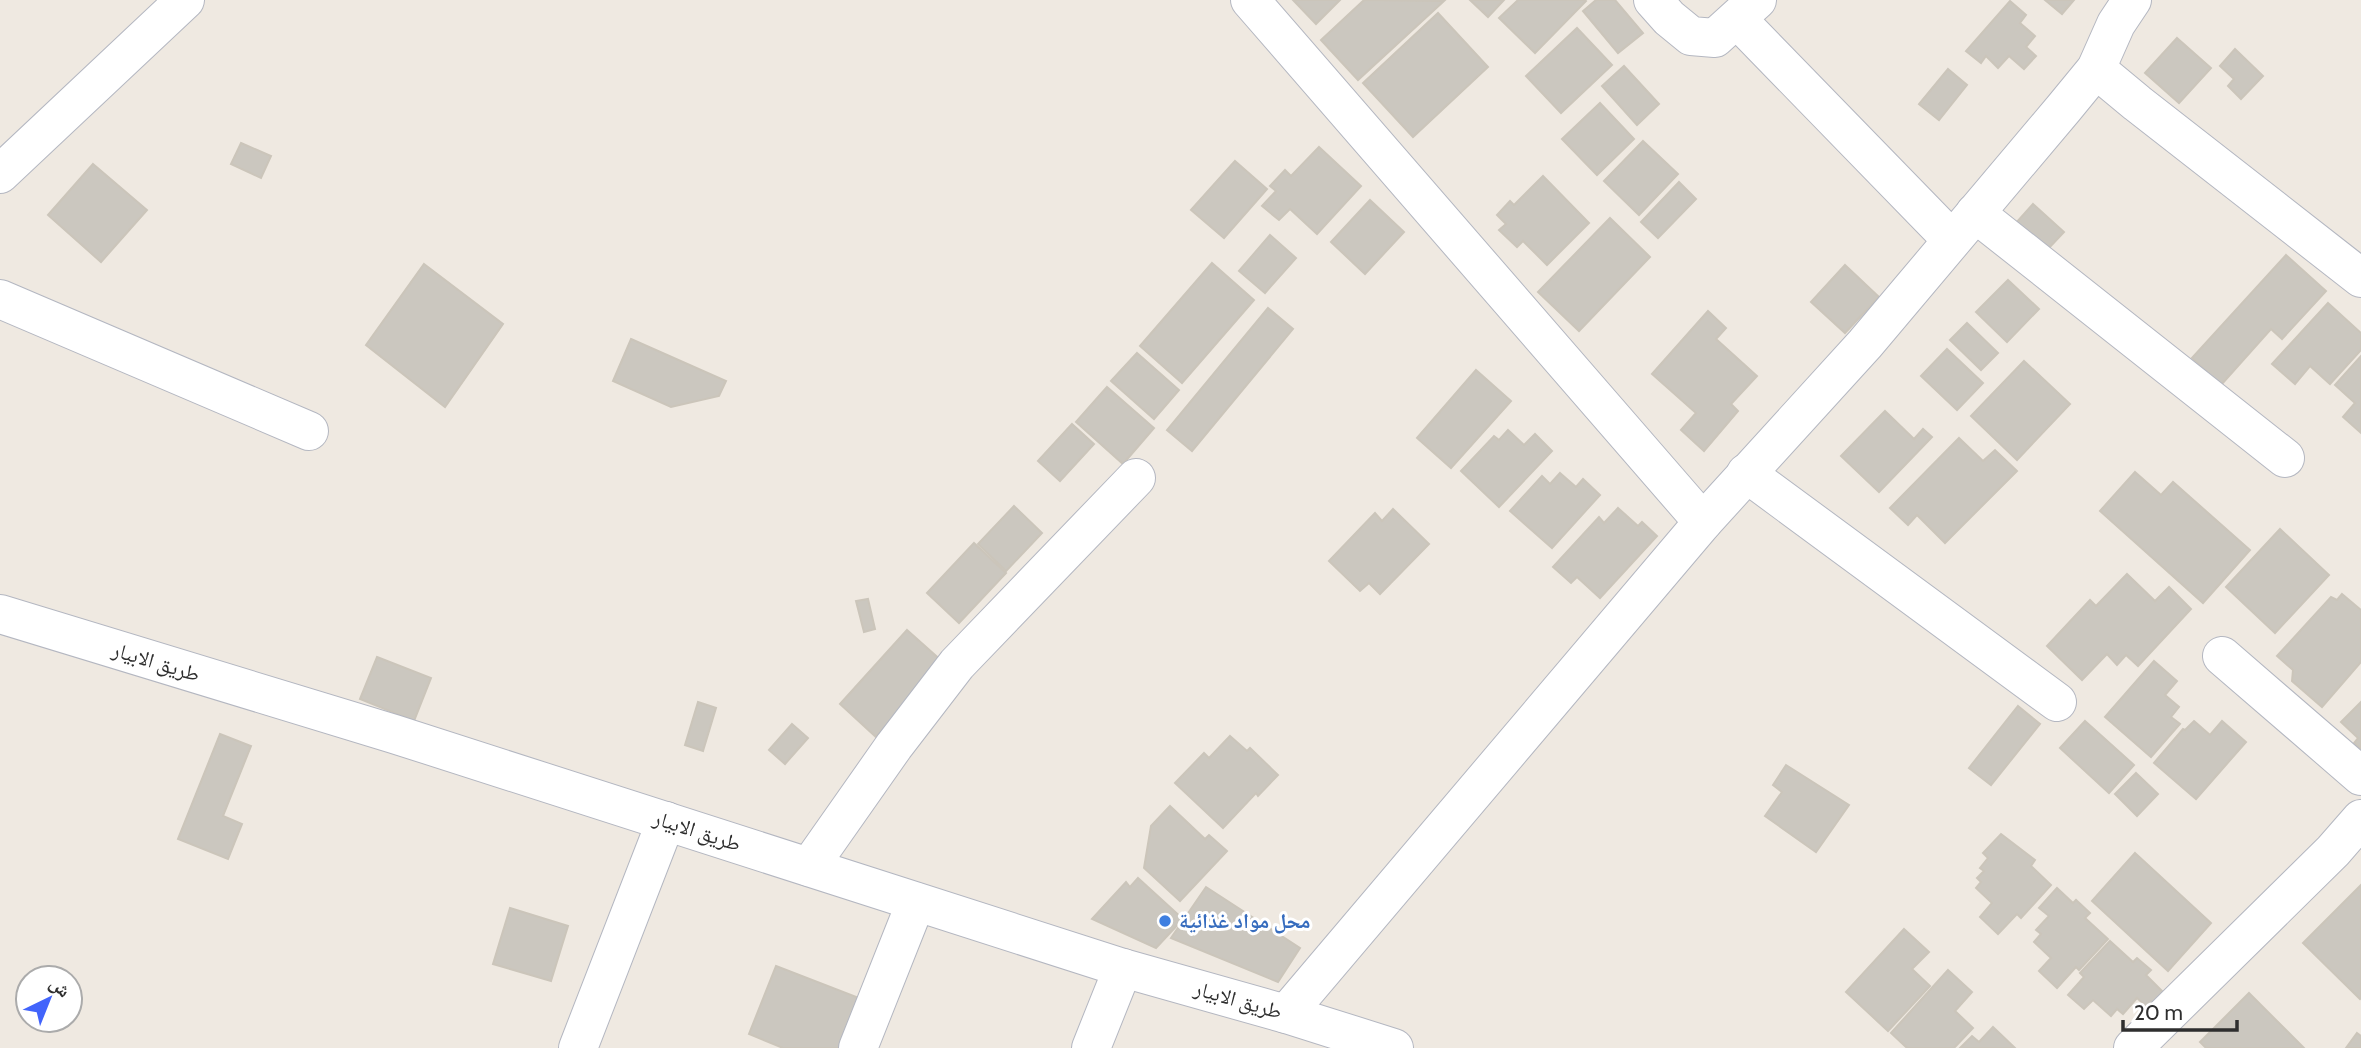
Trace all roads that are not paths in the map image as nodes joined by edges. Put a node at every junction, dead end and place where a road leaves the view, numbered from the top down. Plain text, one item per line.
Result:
1 (185, 0) edge
2 (1250, 0) edge
3 (1653, 0) edge
4 (2132, 0) edge
5 (1747, 10) edge
6 (2096, 69) junction
7 (0, 174) edge
8 (1963, 227) junction
9 (2361, 278) edge
10 (0, 299) edge
11 (309, 431) dead end
12 (2286, 458) dead end
13 (1746, 473) junction
14 (1136, 478) dead end
15 (1703, 522) junction
16 (0, 614) edge
17 (2222, 656) dead end
18 (2057, 702) dead end
19 (2361, 776) edge
20 (2361, 819) edge
21 (666, 821) junction
22 (809, 867) junction
23 (916, 902) junction
24 (1123, 968) junction
25 (1286, 1014) junction
26 (578, 1048) edge
27 (858, 1048) edge
28 (1091, 1048) edge
29 (1394, 1048) edge
30 (2133, 1048) edge

1 - 7 street
2 - 15 street
3 - 5 street
4 - 6 street
5 - 8 street
6 - 8 street
6 - 9 street
8 - 12 street
8 - 13 street
10 - 11 street
13 - 15 street
13 - 18 street
14 - 22 street
15 - 25 street
16 - 21 street, طريق الابيار
17 - 19 street
20 - 30 street
21 - 22 street, طريق الابيار
21 - 26 street
22 - 23 street, طريق الابيار
23 - 24 street, طريق الابيار
23 - 27 street
24 - 25 street, طريق الابيار
24 - 28 street
25 - 29 street, طريق الابيار

